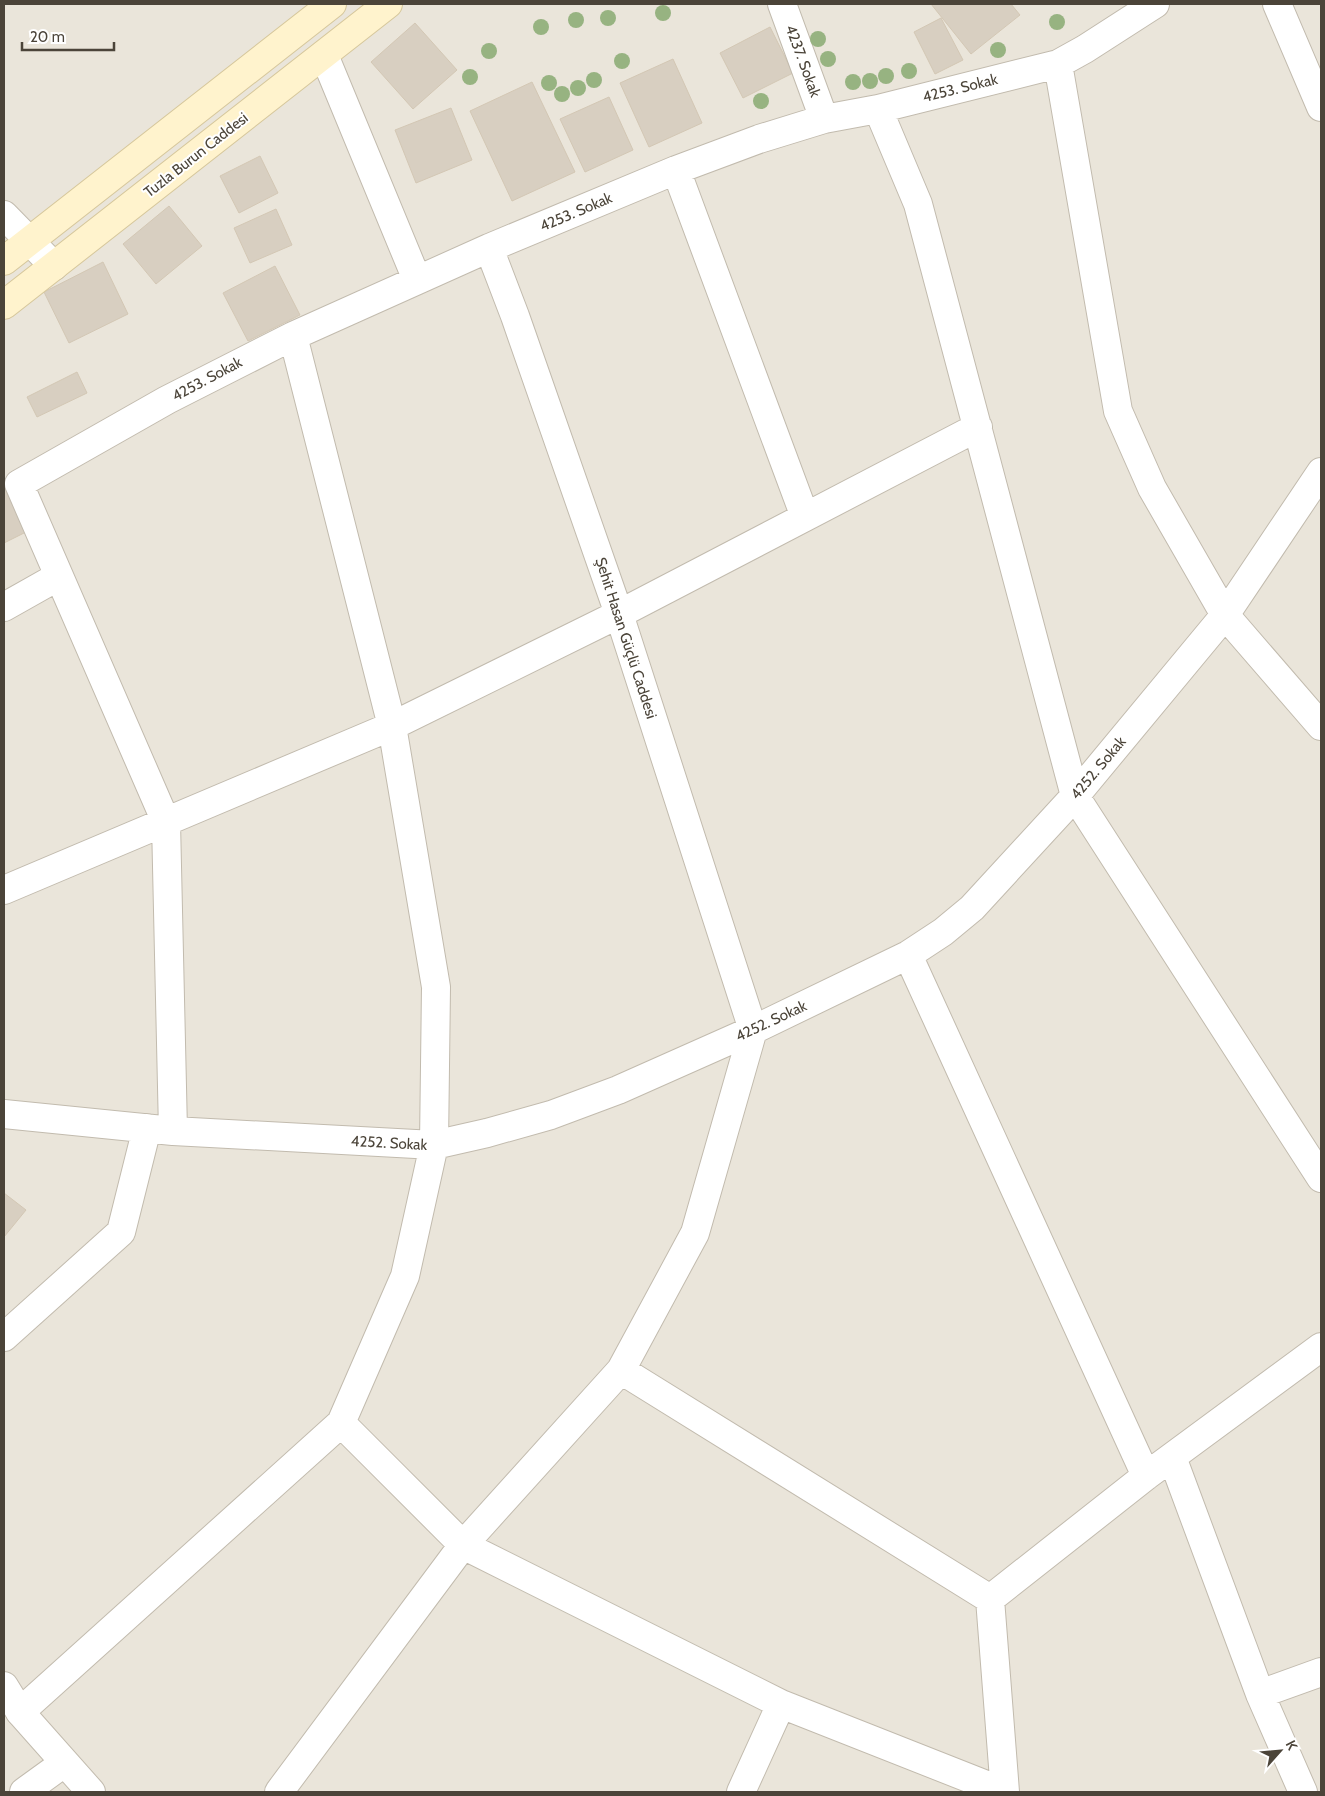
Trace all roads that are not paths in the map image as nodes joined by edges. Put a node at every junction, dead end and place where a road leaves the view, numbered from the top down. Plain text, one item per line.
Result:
1 (332, 4) edge
2 (388, 4) edge
3 (782, 4) edge
4 (1156, 4) edge
5 (1277, 4) edge
6 (324, 54) junction
7 (1058, 64) junction
8 (1321, 107) edge
9 (878, 108) junction
10 (824, 119) junction
11 (676, 170) junction
12 (4, 215) edge
13 (29, 241) junction
14 (489, 248) junction
15 (4, 261) edge
16 (54, 266) junction
17 (418, 280) junction
18 (4, 306) edge
19 (293, 336) junction
20 (978, 428) junction
21 (1321, 472) edge
22 (805, 517) junction
23 (59, 576) junction
24 (4, 607) edge
25 (619, 614) junction
26 (1225, 616) junction
27 (392, 726) junction
28 (1321, 726) edge
29 (1075, 796) junction
30 (166, 822) junction
31 (4, 890) edge
32 (908, 955) junction
33 (753, 1030) junction
34 (4, 1114) edge
35 (160, 1130) junction
36 (434, 1146) junction
37 (1321, 1178) edge
38 (4, 1337) edge
39 (1321, 1347) edge
40 (621, 1370) junction
41 (341, 1423) junction
42 (1172, 1457) junction
43 (1146, 1476) junction
44 (463, 1545) junction
45 (990, 1599) junction
46 (1321, 1672) edge
47 (4, 1686) edge
48 (1260, 1694) junction
49 (781, 1704) junction
50 (20, 1712) junction
51 (64, 1763) junction
52 (24, 1792) edge
53 (90, 1792) edge
54 (279, 1792) edge
55 (741, 1792) edge
56 (1004, 1792) edge
57 (1303, 1792) edge

1 - 13 main road
2 - 6 main road, Tuzla Burun Caddesi
3 - 10 street, 4237. Sokak
4 - 7 street, 4253. Sokak
5 - 8 street
6 - 16 main road, Tuzla Burun Caddesi
6 - 17 street
7 - 9 street, 4253. Sokak
7 - 26 street
9 - 10 street, 4253. Sokak
9 - 20 street
10 - 11 street, 4253. Sokak
11 - 14 street, 4253. Sokak
11 - 22 street
12 - 13 street
13 - 15 main road
13 - 16 street
14 - 17 street, 4253. Sokak
14 - 25 street, Şehit Hasan Güçlü Caddesi
16 - 18 main road, Tuzla Burun Caddesi
17 - 19 street, 4253. Sokak
19 - 23 street, 4253. Sokak
19 - 27 street
20 - 22 street
20 - 29 street
21 - 26 street, 4252. Sokak
22 - 25 street
23 - 24 street
23 - 30 street
25 - 27 street
25 - 33 street, Şehit Hasan Güçlü Caddesi
26 - 28 street
26 - 29 street, 4252. Sokak
27 - 30 street
27 - 36 street
29 - 32 street, 4252. Sokak
29 - 37 street
30 - 31 street
30 - 35 street
32 - 33 street, 4252. Sokak
32 - 43 street
33 - 36 street, 4252. Sokak
33 - 40 street
34 - 35 street, 4252. Sokak
35 - 36 street, 4252. Sokak
35 - 38 street
36 - 41 street
39 - 42 street
40 - 44 street
40 - 45 street
41 - 44 street
41 - 50 street
42 - 43 street
42 - 48 street
43 - 45 street
44 - 49 street
44 - 54 street
45 - 56 street
46 - 48 street
47 - 50 street
48 - 57 street
49 - 55 street
49 - 56 street
50 - 51 street
51 - 52 street
51 - 53 street

